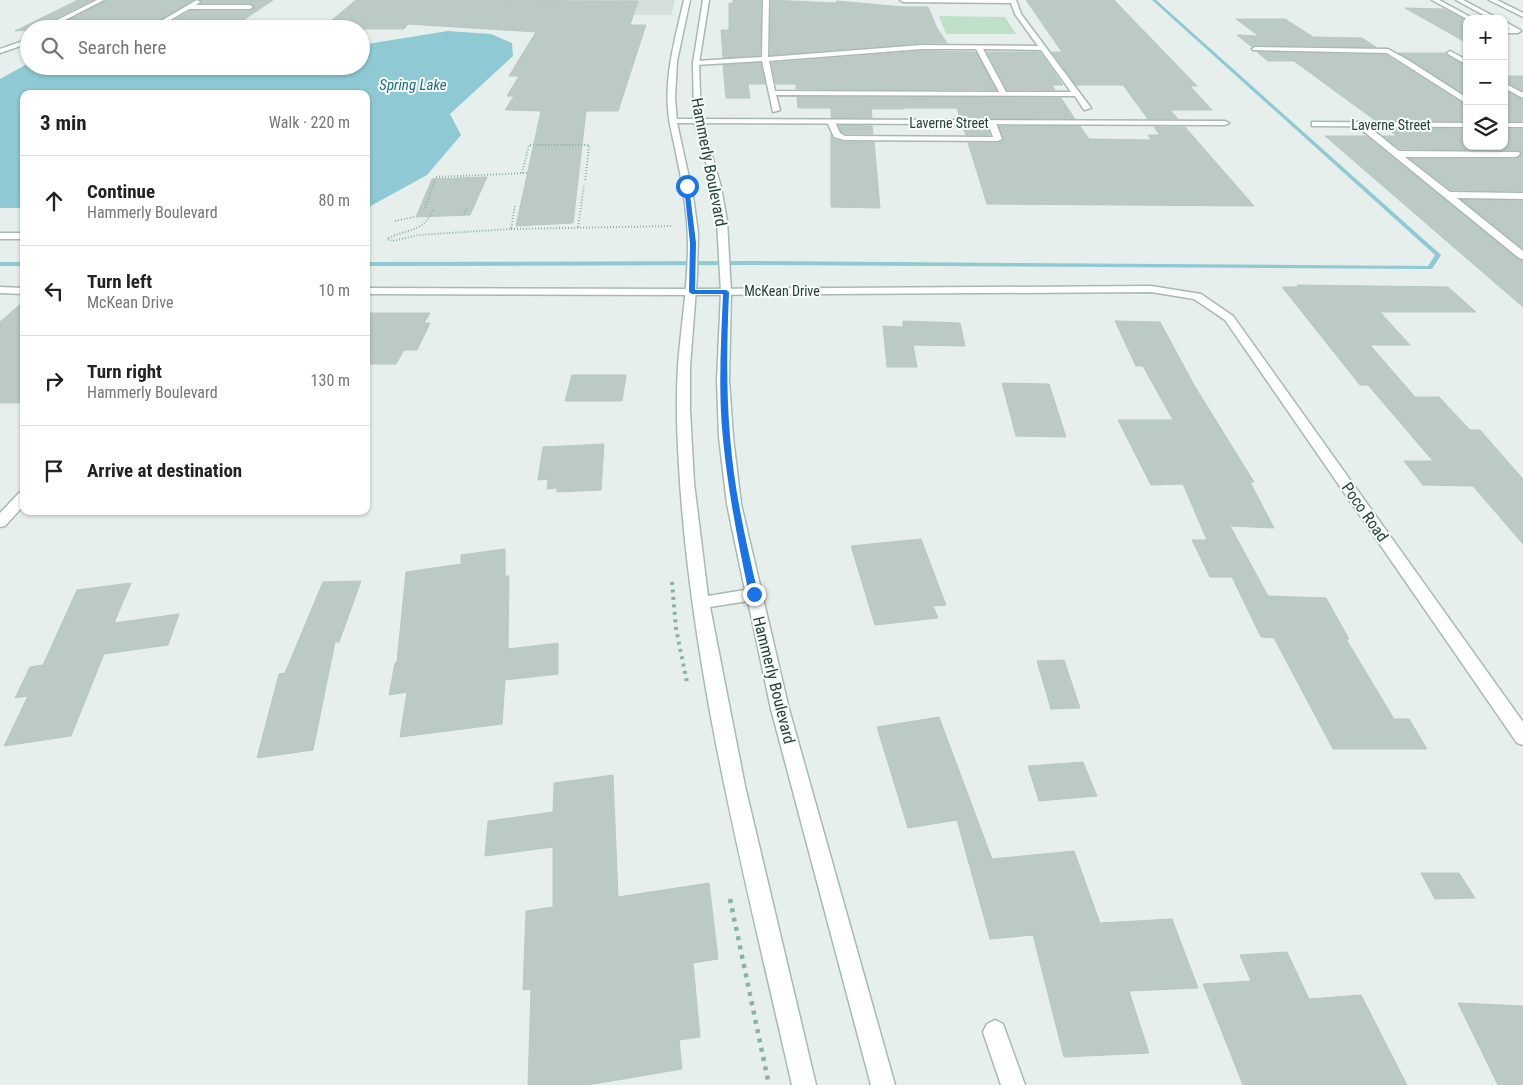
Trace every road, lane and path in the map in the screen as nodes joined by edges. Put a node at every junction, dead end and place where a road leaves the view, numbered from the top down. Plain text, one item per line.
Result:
1 (102, 0) edge
2 (200, 0) edge
3 (766, 0) edge
4 (903, 0) edge
5 (1013, 0) edge
6 (1436, 0) edge
7 (1460, 0) edge
8 (1492, 0) edge
9 (686, 3) edge
10 (705, 3) edge
11 (188, 7) junction
12 (250, 7) dead end
13 (1464, 15) edge
14 (1488, 15) edge
15 (1523, 15) edge
16 (61, 20) edge
17 (166, 20) edge
18 (1508, 25) edge
19 (1508, 32) edge
20 (20, 44) edge
21 (979, 48) junction
22 (1041, 48) junction
23 (1255, 49) dead end
24 (0, 51) edge
25 (1450, 53) dead end
26 (765, 59) junction
27 (1463, 61) edge
28 (684, 64) junction
29 (1508, 87) edge
30 (772, 93) junction
31 (1004, 94) junction
32 (1076, 94) junction
33 (1523, 96) edge
34 (1463, 99) edge
35 (776, 110) dead end
36 (673, 121) junction
37 (698, 121) junction
38 (831, 122) junction
39 (992, 123) junction
40 (1225, 123) dead end
41 (1098, 124) junction
42 (1315, 124) dead end
43 (1360, 124) junction
44 (1463, 125) edge
45 (1508, 125) edge
46 (1523, 125) edge
47 (1508, 148) edge
48 (1396, 154) junction
49 (1520, 156) edge
50 (522, 173) junction
51 (528, 173) dead end
52 (1447, 195) junction
53 (1523, 196) edge
54 (515, 205) dead end
55 (424, 208) dead end
56 (467, 208) dead end
57 (433, 210) dead end
58 (464, 214) dead end
59 (414, 217) dead end
60 (395, 221) dead end
61 (674, 226) dead end
62 (578, 227) junction
63 (511, 229) junction
64 (0, 236) edge
65 (20, 236) edge
66 (1523, 256) edge
67 (725, 285) junction
68 (692, 286) junction
69 (0, 290) edge
70 (20, 290) edge
71 (370, 291) edge
72 (1197, 296) joint
73 (20, 500) edge
74 (0, 522) edge
75 (754, 594) junction
76 (702, 603) junction
77 (1523, 737) edge
78 (995, 1032) dead end
79 (804, 1085) edge
80 (883, 1085) edge
81 (1013, 1085) edge

1 - 16 main road
2 - 11 main road
3 - 26 main road
4 - 5 main road
5 - 22 main road
6 - 7 main road
6 - 13 main road
7 - 14 main road
8 - 15 main road
9 - 10 main road
9 - 28 main road, Hammerly Boulevard
10 - 28 main road, Hammerly Boulevard
11 - 12 main road
11 - 17 main road
18 - 19 main road
20 - 24 main road
21 - 22 main road
21 - 26 main road
21 - 31 main road
22 - 32 main road
23 - 34 main road
25 - 27 main road
26 - 28 main road
26 - 30 main road
28 - 36 main road, Hammerly Boulevard
28 - 37 main road, Hammerly Boulevard
29 - 33 main road
30 - 31 main road
30 - 35 main road
31 - 32 main road
32 - 41 main road
36 - 37 main road, Laverne Street
36 - 68 main road, Hammerly Boulevard
37 - 38 main road, Laverne Street
37 - 67 main road, Hammerly Boulevard
38 - 39 main road, Laverne Street
38 - 39 main road
39 - 41 main road, Laverne Street
40 - 41 main road, Laverne Street
42 - 43 main road, Laverne Street
43 - 44 main road, Laverne Street
43 - 48 main road
45 - 46 main road
47 - 49 main road
48 - 49 main road
48 - 52 main road
50 - 51 path
50 - 55 path
50 - 62 path
52 - 53 main road
52 - 66 main road
54 - 63 path
56 - 58 path
57 - 63 path
59 - 60 path
61 - 62 path
62 - 63 path
64 - 65 main road
67 - 68 main road, McKean Drive
67 - 72 main road, McKean Drive
67 - 75 main road, Hammerly Boulevard
68 - 71 main road, McKean Drive
68 - 76 main road, Hammerly Boulevard
69 - 70 main road
72 - 77 main road, Poco Road
73 - 74 main road
75 - 76 main road
75 - 80 main road, Hammerly Boulevard
76 - 79 main road, Hammerly Boulevard
78 - 81 main road

